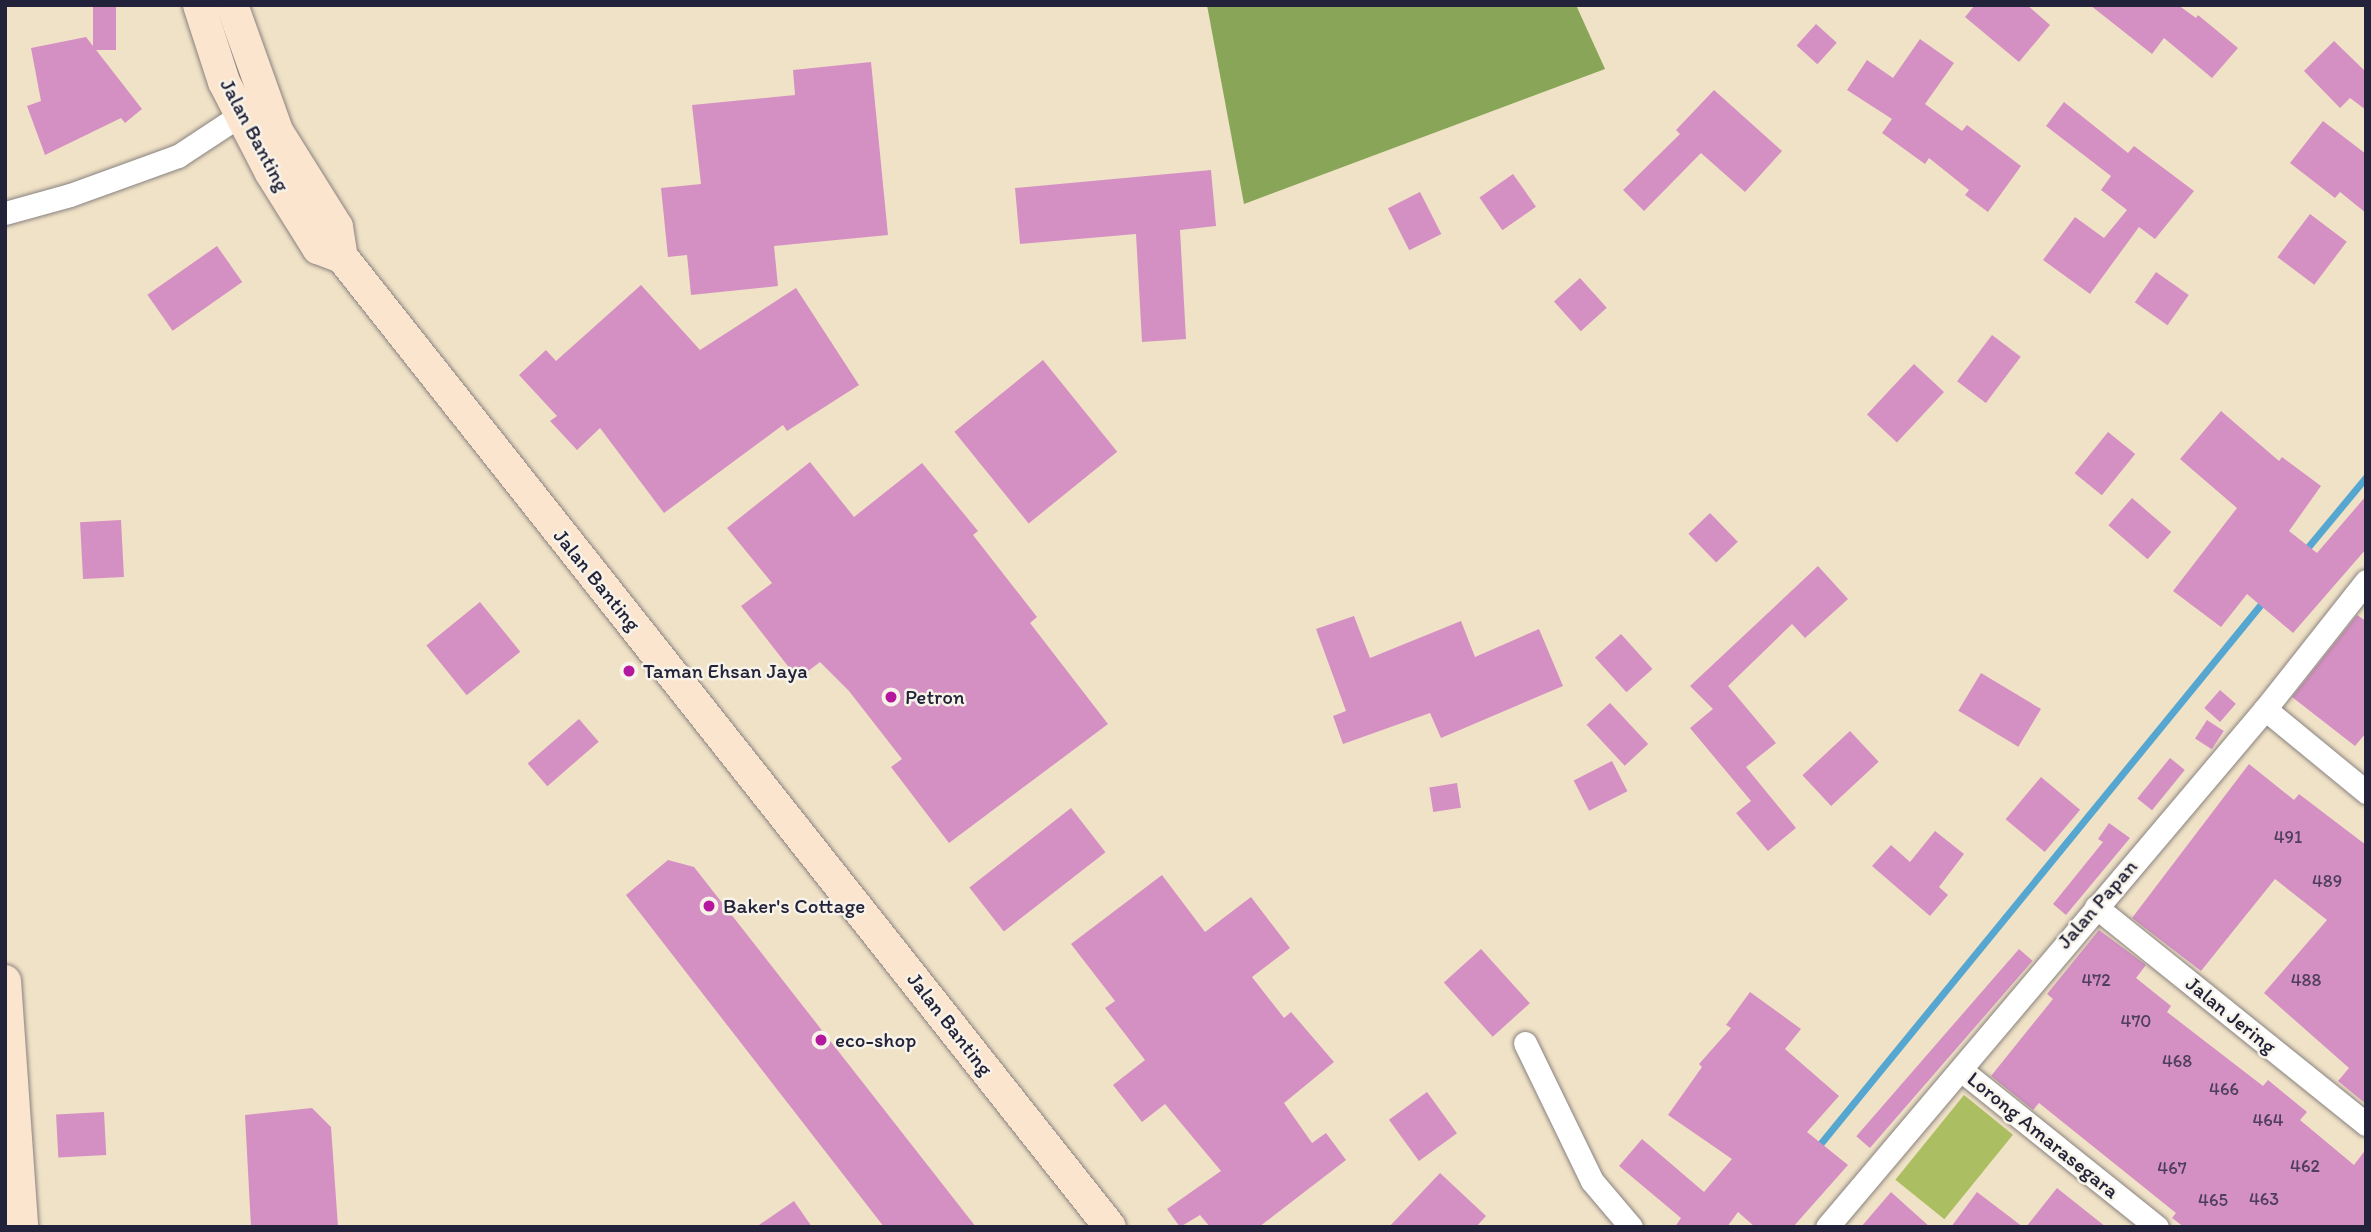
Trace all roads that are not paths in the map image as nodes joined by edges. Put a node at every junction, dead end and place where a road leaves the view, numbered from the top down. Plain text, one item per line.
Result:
1 (211, 8) edge
2 (243, 114) junction
3 (5, 213) edge
4 (342, 257) junction
5 (2366, 582) edge
6 (2265, 709) junction
7 (2366, 792) edge
8 (2096, 907) junction
9 (5, 981) edge
10 (1525, 1042) dead end
11 (1961, 1070) junction
12 (2366, 1124) edge
13 (22, 1227) edge
14 (1110, 1227) edge
15 (1631, 1227) edge
16 (1827, 1227) edge
17 (2157, 1227) edge

1 - 2 main road, Jalan Banting
1 - 4 main road
2 - 3 street
2 - 4 main road, Jalan Banting
4 - 14 main road, Jalan Banting
5 - 6 street, Jalan Papan
6 - 7 street
6 - 8 street, Jalan Papan
8 - 11 street, Jalan Papan
8 - 12 street, Jalan Jering
9 - 13 main road
10 - 15 street
11 - 16 street, Jalan Papan
11 - 17 street, Lorong Amarasegara

